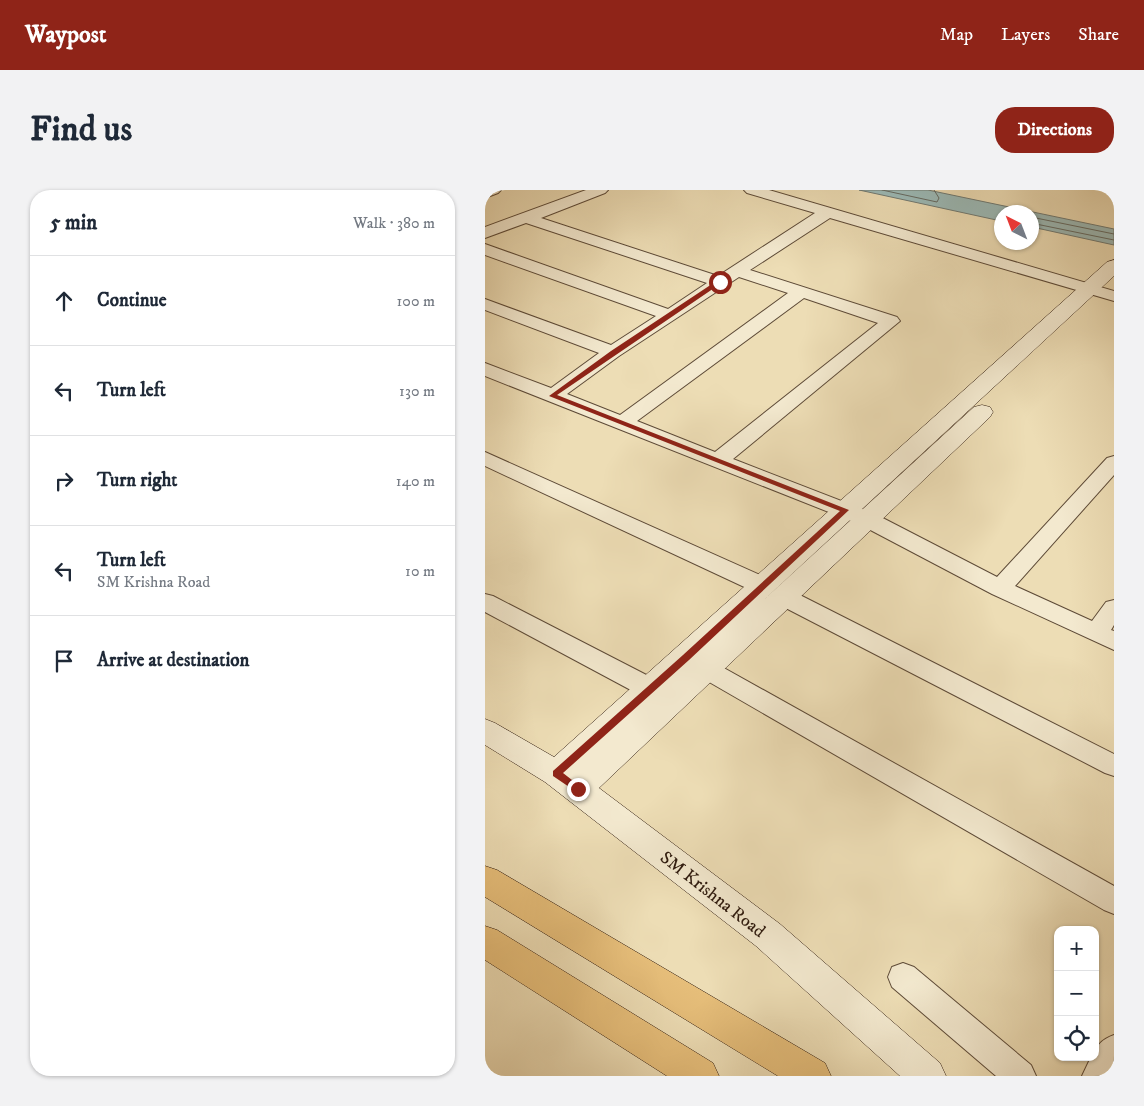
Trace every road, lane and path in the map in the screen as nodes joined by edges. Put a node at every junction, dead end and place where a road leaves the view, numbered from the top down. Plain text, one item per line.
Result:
1 (493, 190) edge
2 (600, 190) edge
3 (752, 190) edge
4 (485, 193) edge
5 (826, 213) junction
6 (526, 218) junction
7 (485, 233) edge
8 (485, 249) edge
9 (1114, 266) edge
10 (737, 271) junction
11 (720, 282) junction
12 (801, 292) junction
13 (1106, 292) edge
14 (485, 304) edge
15 (669, 315) junction
16 (613, 352) junction
17 (485, 369) edge
18 (552, 396) junction
19 (622, 423) junction
20 (485, 458) edge
21 (717, 461) junction
22 (1114, 462) edge
23 (857, 514) junction
24 (1000, 588) junction
25 (773, 592) junction
26 (485, 602) edge
27 (1114, 608) edge
28 (1105, 637) edge
29 (706, 669) junction
30 (651, 689) junction
31 (485, 731) edge
32 (1114, 766) edge
33 (567, 781) junction
34 (485, 880) edge
35 (1114, 902) edge
36 (485, 941) edge
37 (903, 977) dead end
38 (1114, 1050) edge
39 (700, 1076) edge
40 (812, 1076) edge
41 (927, 1076) edge
42 (1020, 1076) edge
43 (1098, 1076) edge

1 - 4 street
2 - 6 street
3 - 5 street
5 - 10 street
5 - 13 street
6 - 7 street
6 - 11 street
8 - 15 street
9 - 13 street
10 - 11 street
10 - 12 street
11 - 15 street
12 - 19 street
12 - 21 street
13 - 23 street
14 - 16 street
15 - 16 street
16 - 18 street
17 - 18 street
18 - 19 street
19 - 21 street
20 - 25 street
21 - 23 street
22 - 24 street
23 - 24 street
23 - 25 street
24 - 28 street
25 - 29 street
25 - 30 street
25 - 32 street
26 - 30 street
27 - 28 street
29 - 33 street
29 - 35 street
30 - 33 street
31 - 33 street, SM Krishna Road
33 - 41 street, SM Krishna Road
34 - 40 highway
36 - 39 highway
37 - 42 street
38 - 43 street

